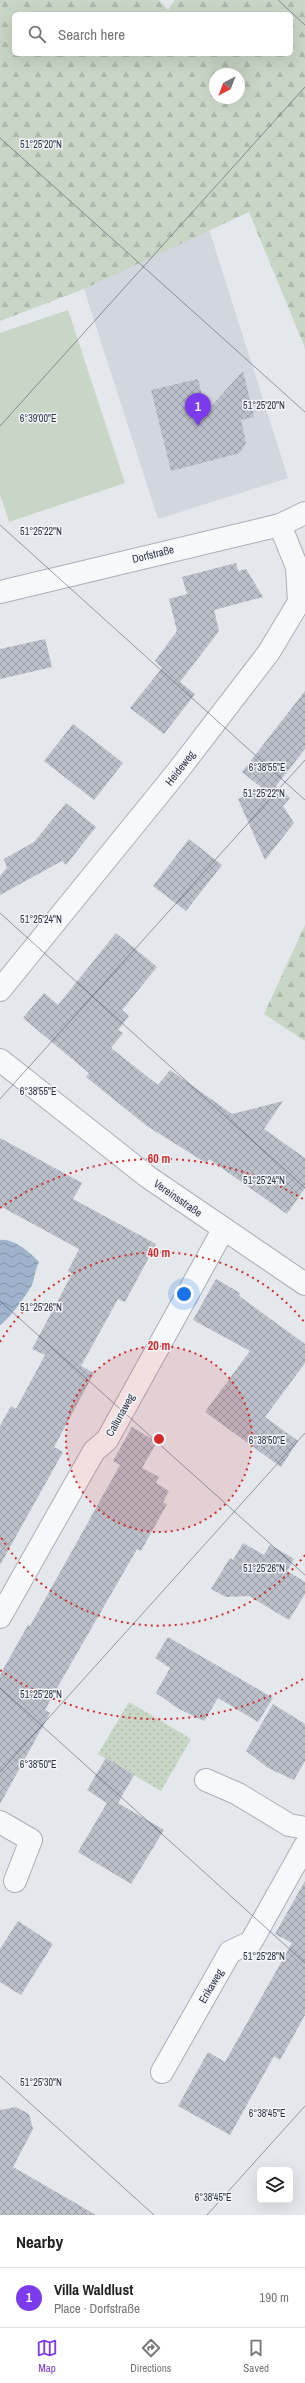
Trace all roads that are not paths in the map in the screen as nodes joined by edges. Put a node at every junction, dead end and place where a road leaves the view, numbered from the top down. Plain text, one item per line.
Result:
1 (305, 513) edge
2 (280, 525) junction
3 (0, 592) edge
4 (0, 990) edge
5 (0, 1060) edge
6 (223, 1230) junction
7 (305, 1284) edge
8 (0, 1617) edge
9 (206, 1780) dead end
10 (0, 1822) edge
11 (305, 1828) edge
12 (305, 1846) edge
13 (15, 1880) dead end
14 (162, 2072) dead end

1 - 2 street, Dorfstraße
2 - 3 street, Dorfstraße
2 - 4 street, Heideweg
5 - 6 street, Vereinsstraße
6 - 7 street, Vereinsstraße
6 - 8 street, Callunaweg
9 - 11 street
10 - 13 street
12 - 14 street, Erikaweg

